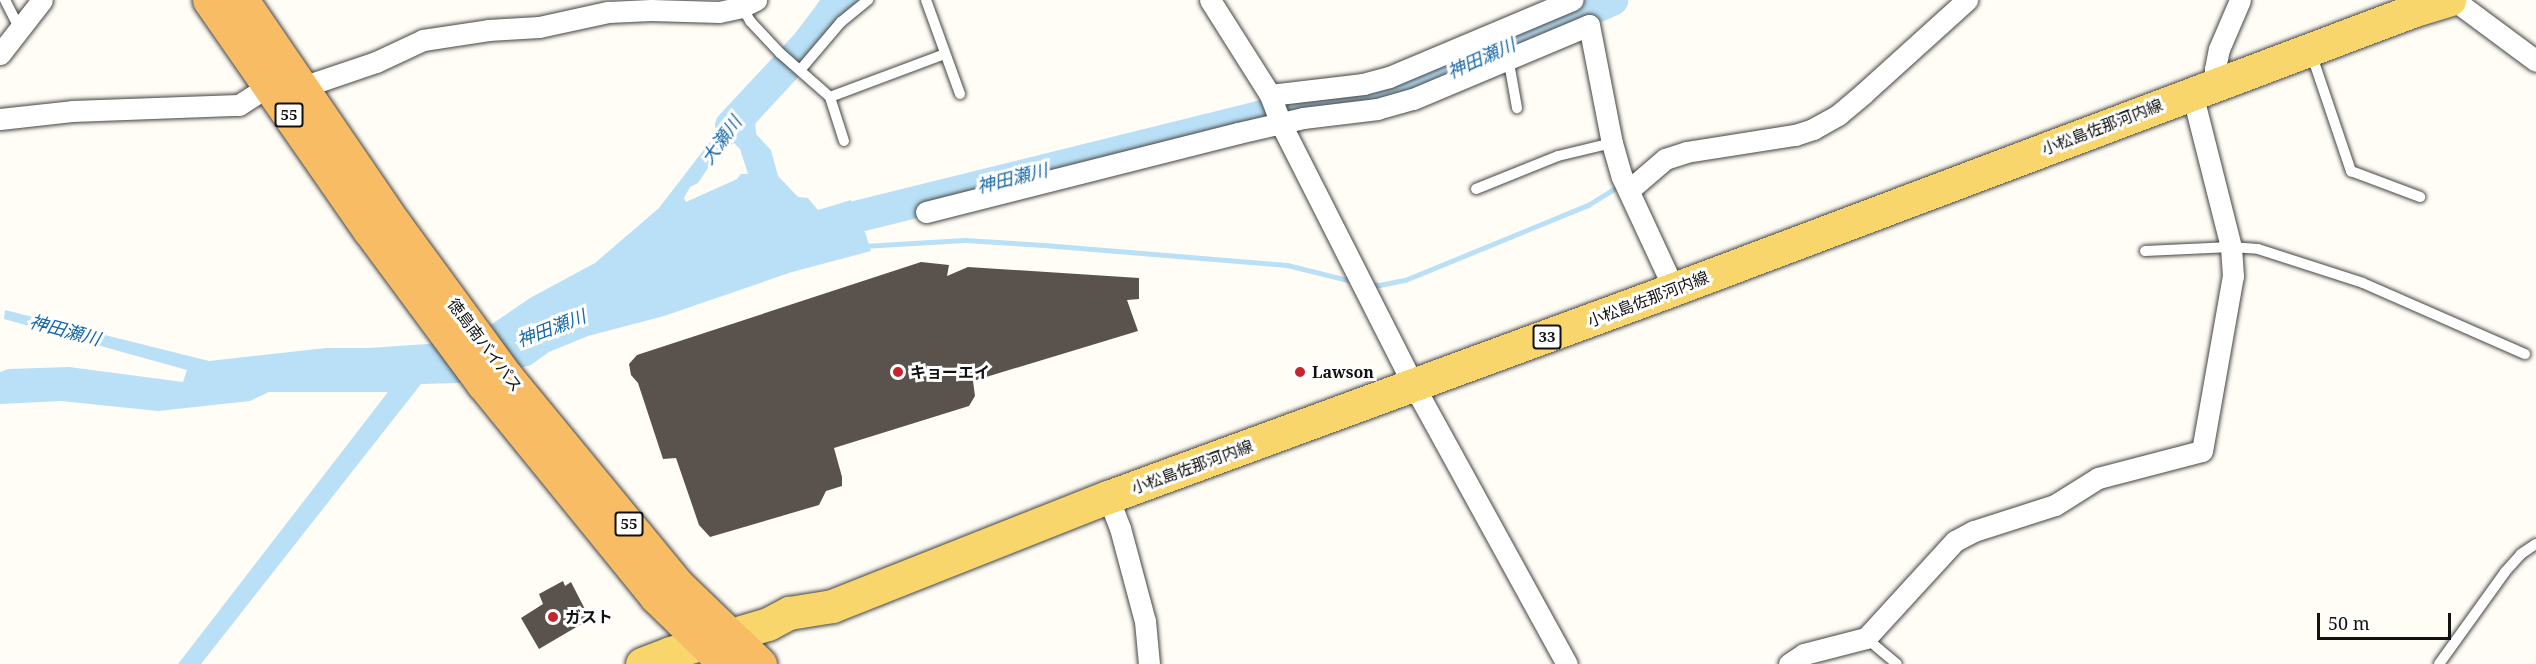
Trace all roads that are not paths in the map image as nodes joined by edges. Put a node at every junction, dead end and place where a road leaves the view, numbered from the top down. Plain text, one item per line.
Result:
1 (5, 0) edge
2 (42, 0) edge
3 (209, 0) edge
4 (242, 0) edge
5 (868, 0) edge
6 (926, 0) edge
7 (1210, 0) edge
8 (1572, 0) edge
9 (1967, 0) edge
10 (2240, 0) edge
11 (2449, 0) edge
12 (2454, 0) edge
13 (749, 3) edge
14 (1547, 4) edge
15 (650, 5) edge
16 (2410, 5) edge
17 (19, 28) junction
18 (2310, 50) junction
19 (0, 54) edge
20 (945, 54) junction
21 (1508, 57) junction
22 (2536, 61) edge
23 (793, 63) junction
24 (268, 86) junction
25 (2204, 88) junction
26 (302, 90) junction
27 (960, 94) dead end
28 (830, 97) junction
29 (1517, 108) dead end
30 (1276, 109) junction
31 (0, 119) edge
32 (844, 141) dead end
33 (1611, 143) junction
34 (1626, 184) junction
35 (1476, 189) dead end
36 (2420, 197) dead end
37 (926, 212) dead end
38 (382, 227) junction
39 (2231, 247) junction
40 (2145, 250) dead end
41 (1674, 290) junction
42 (2525, 354) dead end
43 (1414, 386) junction
44 (1108, 497) junction
45 (2536, 544) edge
46 (1866, 638) junction
47 (720, 648) edge
48 (642, 664) edge
49 (760, 664) edge
50 (1149, 664) edge
51 (1568, 664) edge
52 (1789, 664) edge
53 (1897, 664) edge
54 (2439, 664) edge

1 - 17 lane
2 - 17 street
3 - 24 highway, 徳島南バイパス / 55
4 - 26 highway, 徳島南バイパス / 55
5 - 23 lane
6 - 20 lane
7 - 30 street
8 - 14 street
9 - 34 street
10 - 25 street
11 - 16 main road, 小松島佐那河内線 / 33
12 - 22 street
13 - 15 street
13 - 23 lane
14 - 30 street
15 - 26 street
16 - 18 main road, 小松島佐那河内線 / 33
17 - 19 street
18 - 25 main road, 小松島佐那河内線 / 33
18 - 36 lane
20 - 27 lane
20 - 28 lane
21 - 29 lane
21 - 30 street
21 - 33 street
23 - 28 lane
24 - 31 street
24 - 38 highway, 徳島南バイパス / 55
25 - 39 street
25 - 41 main road, 小松島佐那河内線 / 33
26 - 38 highway, 徳島南バイパス / 55
28 - 32 lane
30 - 37 street
30 - 43 street
33 - 34 street
33 - 35 lane
34 - 41 street
38 - 47 highway, 徳島南バイパス / 55
39 - 40 lane
39 - 42 lane
39 - 46 street
41 - 43 main road, 小松島佐那河内線 / 33
43 - 44 main road, 小松島佐那河内線 / 33
43 - 51 street
44 - 47 main road, 小松島佐那河内線 / 33
44 - 50 street
45 - 54 lane
46 - 52 street
46 - 53 lane
47 - 48 main road, 小松島佐那河内線 / 33
47 - 49 highway, 徳島南バイパス / 55

